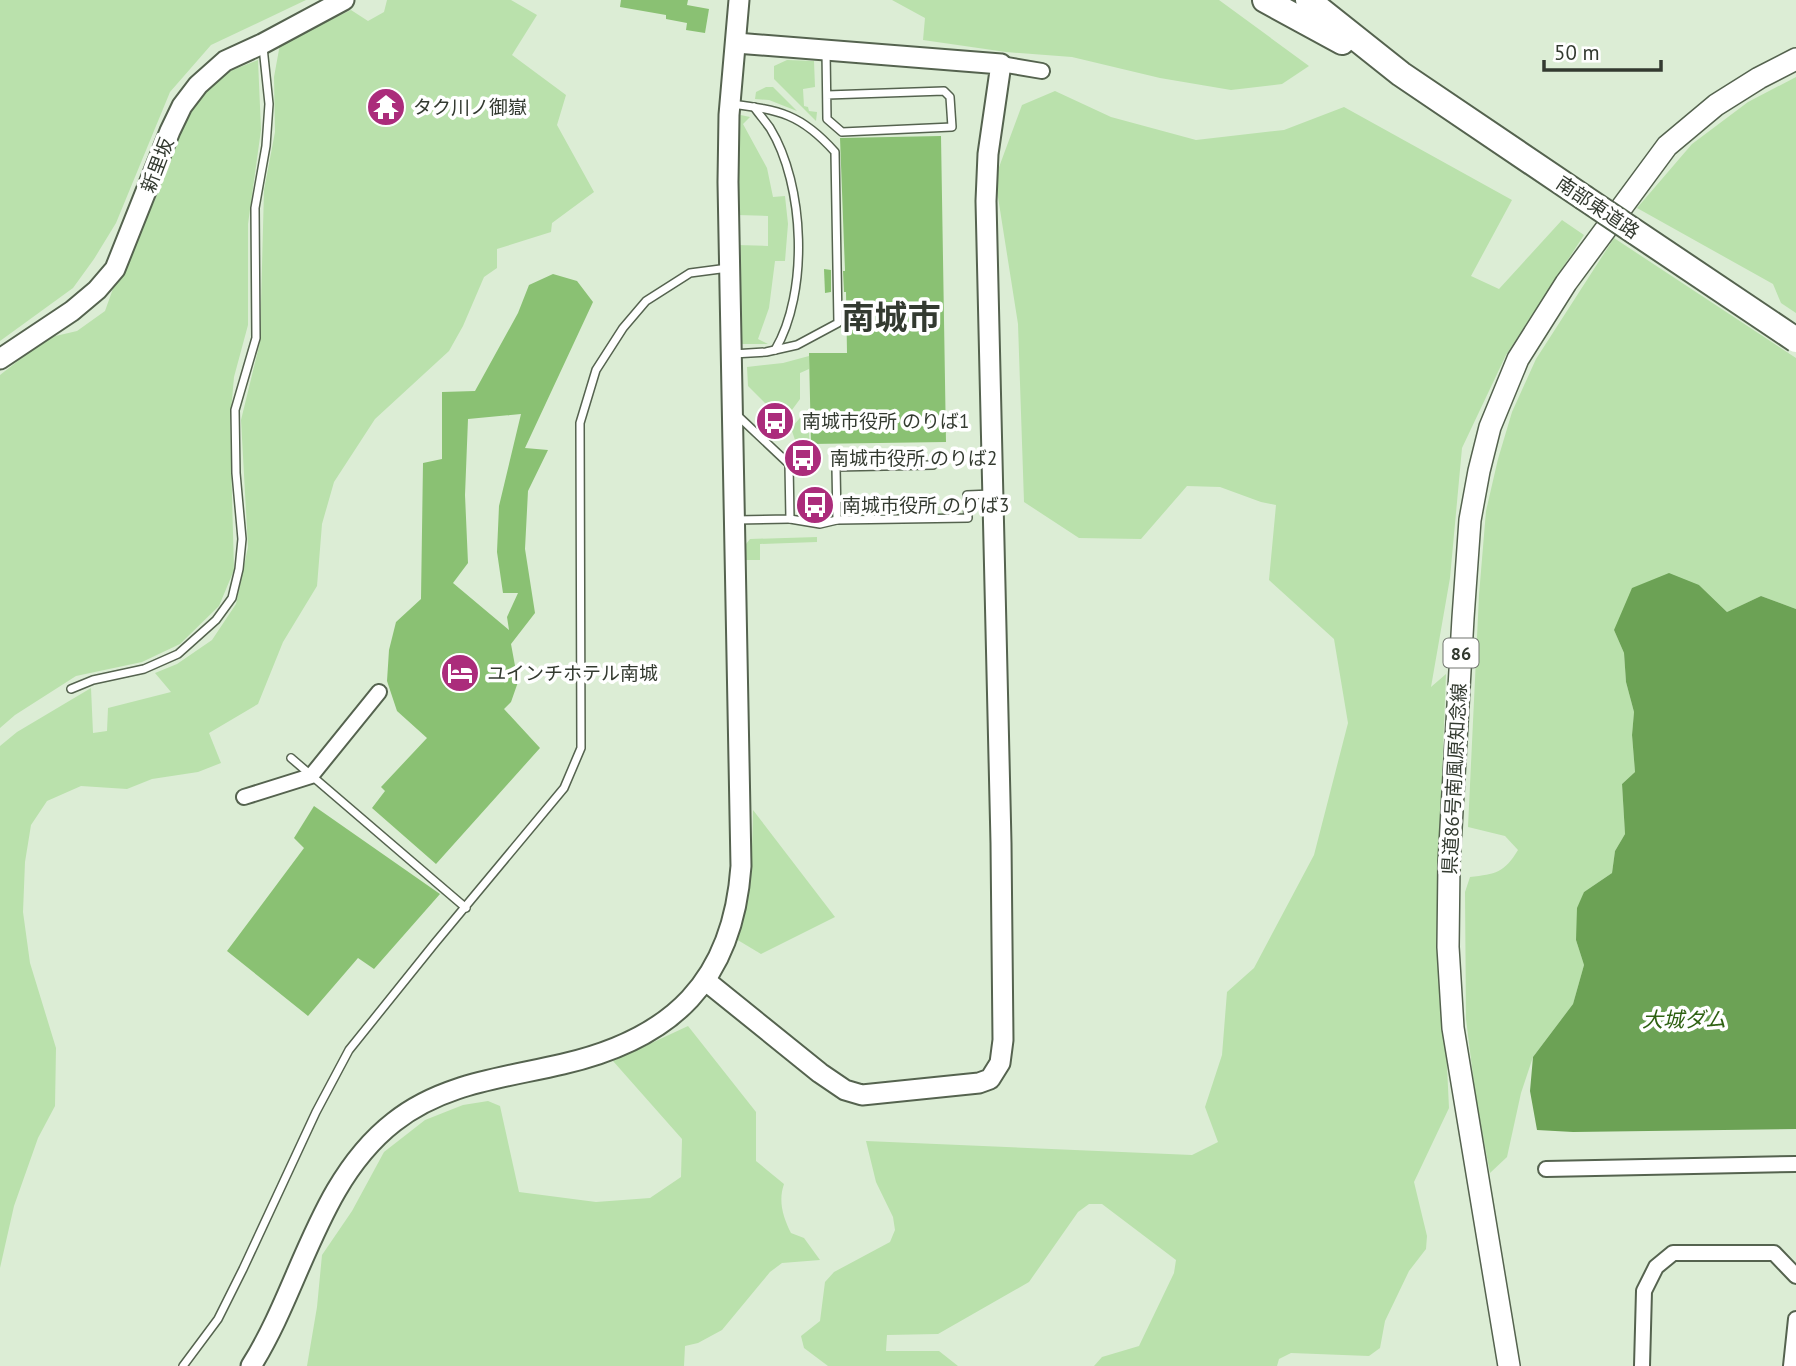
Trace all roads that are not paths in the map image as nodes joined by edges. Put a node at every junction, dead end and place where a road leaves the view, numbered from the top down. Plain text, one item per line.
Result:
1 (344, 0) edge
2 (739, 0) edge
3 (1265, 0) edge
4 (1308, 0) edge
5 (736, 43) junction
6 (262, 44) junction
7 (826, 49) junction
8 (1796, 59) edge
9 (1001, 64) junction
10 (1042, 71) dead end
11 (1401, 74) junction
12 (827, 95) junction
13 (730, 104) junction
14 (754, 107) junction
15 (728, 268) junction
16 (1796, 340) edge
17 (775, 351) junction
18 (730, 355) junction
19 (0, 359) edge
20 (731, 410) junction
21 (933, 465) dead end
22 (993, 494) junction
23 (790, 519) junction
24 (837, 520) junction
25 (733, 521) junction
26 (71, 689) dead end
27 (379, 692) dead end
28 (290, 758) dead end
29 (311, 776) junction
30 (244, 797) dead end
31 (466, 908) junction
32 (706, 981) junction
33 (1796, 1164) edge
34 (1546, 1169) dead end
35 (1796, 1276) edge
36 (1796, 1319) edge
37 (183, 1366) edge
38 (251, 1366) edge
39 (1509, 1366) edge
40 (1642, 1366) edge
41 (1791, 1366) edge

1 - 6 street, 新里坂
2 - 5 street
3 - 11 highway
4 - 11 highway
5 - 7 street
5 - 13 street
6 - 19 street, 新里坂
6 - 26 lane
7 - 9 street
7 - 12 lane
8 - 39 main road, 県道86号南風原知念線 / 86
9 - 10 street
9 - 22 street
11 - 16 highway, 南部東道路, bridge
12 - 12 lane
13 - 14 lane
13 - 15 street
14 - 17 lane
14 - 17 lane
15 - 18 street
15 - 31 lane
17 - 18 lane
18 - 20 street
20 - 23 lane
20 - 25 street
21 - 24 lane
22 - 24 lane
22 - 32 street
23 - 24 lane
23 - 25 lane
25 - 32 street
27 - 29 street
28 - 29 lane
29 - 30 street
29 - 31 lane
31 - 37 lane
32 - 38 street
33 - 34 street
35 - 40 street
36 - 41 street

